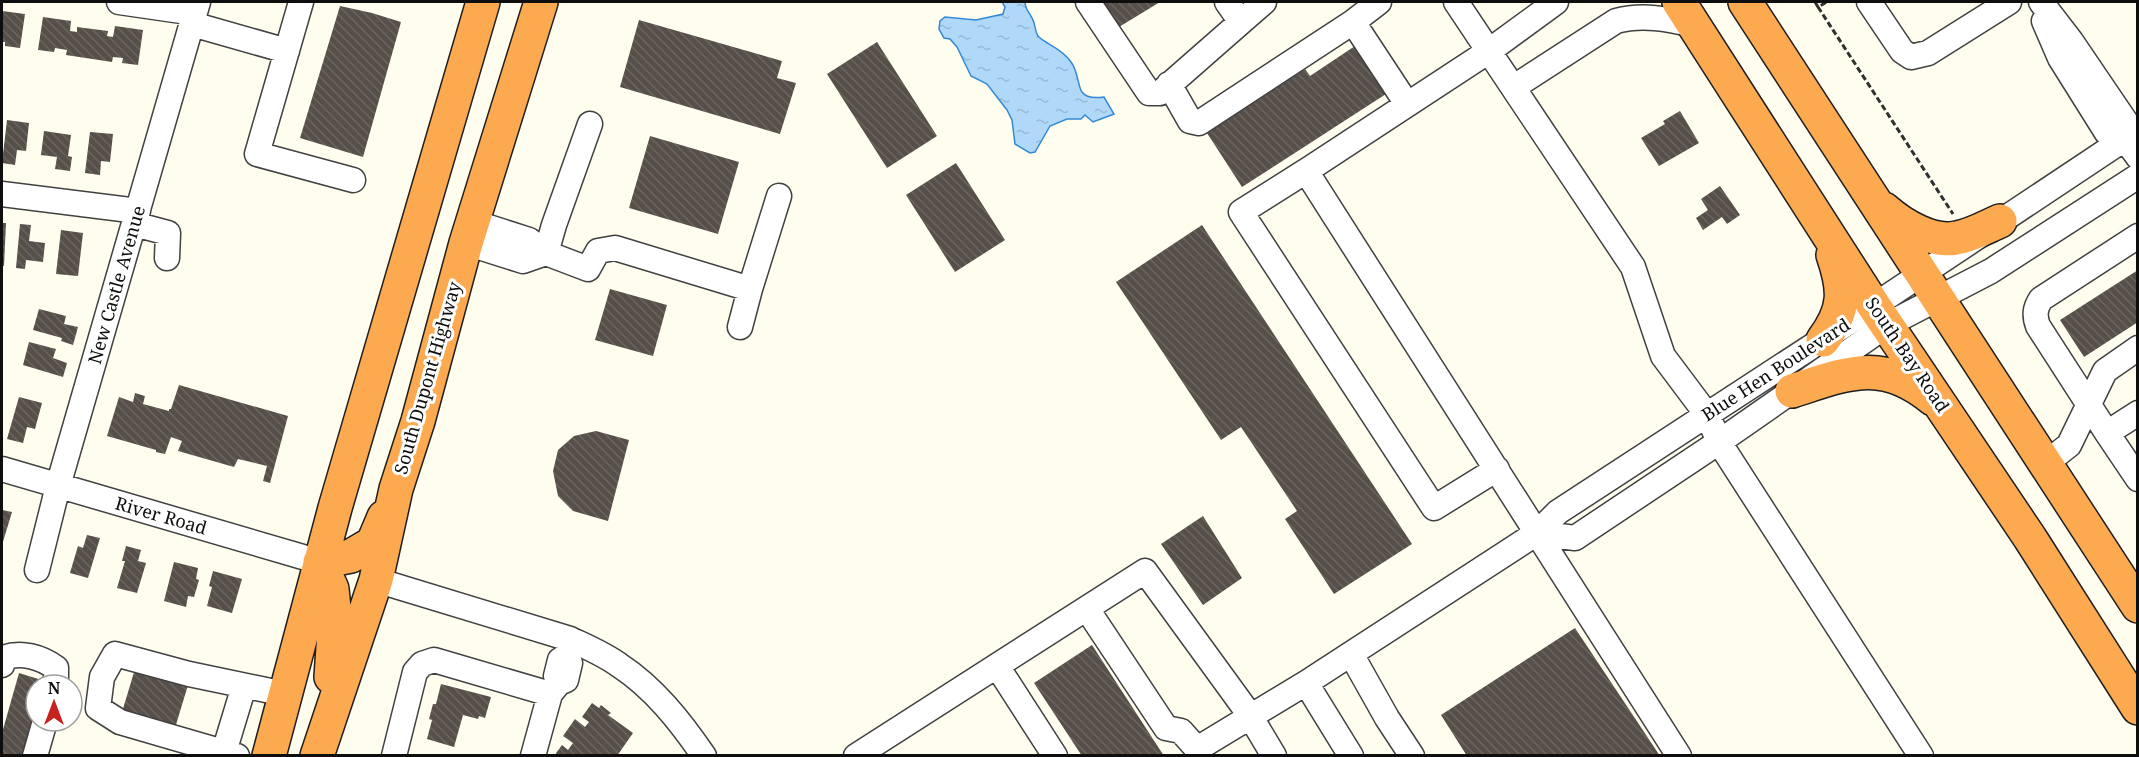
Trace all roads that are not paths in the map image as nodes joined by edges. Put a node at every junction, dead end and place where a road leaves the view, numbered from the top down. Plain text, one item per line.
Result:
1 (119, 2) edge
2 (301, 2) edge
3 (483, 2) edge
4 (541, 2) edge
5 (1088, 2) edge
6 (1227, 2) edge
7 (1264, 2) edge
8 (1379, 2) edge
9 (1456, 2) edge
10 (1556, 2) edge
11 (1745, 2) edge
12 (1869, 2) edge
13 (2008, 2) edge
14 (2036, 2) edge
15 (2041, 2) edge
16 (1622, 11) edge
17 (195, 13) edge
18 (1686, 13) edge
19 (1241, 22) junction
20 (1353, 22) junction
21 (287, 51) junction
22 (1490, 51) junction
23 (1169, 84) junction
24 (1514, 87) junction
25 (1407, 104) junction
26 (590, 124) dead end
27 (2133, 142) edge
28 (1306, 171) junction
29 (2138, 176) edge
30 (353, 180) dead end
31 (2, 194) edge
32 (779, 196) dead end
33 (1871, 197) junction
34 (136, 218) junction
35 (2000, 221) junction
36 (1824, 228) junction
37 (469, 232) junction
38 (2138, 236) edge
39 (546, 253) junction
40 (167, 258) dead end
41 (1929, 286) junction
42 (750, 289) junction
43 (1881, 316) junction
44 (740, 327) dead end
45 (1823, 340) junction
46 (2138, 348) edge
47 (1792, 391) junction
48 (2089, 403) junction
49 (1941, 405) junction
50 (2138, 413) edge
51 (1708, 416) junction
52 (2107, 433) junction
53 (1719, 442) junction
54 (2045, 464) junction
55 (2, 469) edge
56 (1497, 469) junction
57 (2138, 479) edge
58 (58, 486) junction
59 (396, 489) junction
60 (1537, 533) junction
61 (2030, 538) junction
62 (37, 570) dead end
63 (328, 578) junction
64 (376, 580) junction
65 (2138, 606) edge
66 (1087, 609) junction
67 (568, 648) junction
68 (1351, 654) junction
69 (2, 665) edge
70 (997, 666) junction
71 (2138, 666) edge
72 (56, 673) edge
73 (1306, 683) junction
74 (244, 686) junction
75 (555, 688) junction
76 (285, 694) junction
77 (2138, 708) edge
78 (1250, 716) junction
79 (42, 733) edge
80 (231, 754) edge
81 (35, 756) edge
82 (269, 756) edge
83 (316, 756) edge
84 (394, 756) edge
85 (533, 756) edge
86 (704, 756) edge
87 (856, 756) edge
88 (1055, 756) edge
89 (1274, 756) edge
90 (1352, 756) edge
91 (1412, 756) edge
92 (1679, 756) edge
93 (1921, 756) edge

1 - 17 street
2 - 21 street
3 - 63 highway
4 - 37 highway, South Dupont Highway
5 - 23 street
6 - 19 street
7 - 19 street
8 - 20 street
9 - 22 street
10 - 22 street
11 - 33 highway
12 - 13 street
14 - 27 street
15 - 27 street
16 - 18 street
16 - 24 street
17 - 21 street
17 - 34 street, New Castle Avenue
18 - 36 highway, South Bay Road
19 - 23 street
20 - 23 street
20 - 25 street
21 - 30 street
22 - 24 street
22 - 25 street
24 - 51 street
25 - 28 street
26 - 39 street
27 - 35 street, Blue Hen Boulevard
28 - 56 street
28 - 56 street
29 - 41 street, Blue Hen Boulevard
31 - 34 street
32 - 42 street
33 - 35 highway
33 - 41 highway
34 - 40 street
34 - 58 street, New Castle Avenue
35 - 41 street, Blue Hen Boulevard
36 - 43 highway, South Bay Road
36 - 45 highway
37 - 39 street
37 - 59 highway, South Dupont Highway
38 - 48 street
39 - 42 street
41 - 43 street, Blue Hen Boulevard
41 - 54 highway
42 - 44 street
43 - 45 street, Blue Hen Boulevard
43 - 47 street, Blue Hen Boulevard
43 - 49 highway, South Bay Road
45 - 51 street, Blue Hen Boulevard
46 - 48 street
47 - 49 highway
47 - 53 street, Blue Hen Boulevard
48 - 52 street
48 - 54 street
49 - 61 highway, South Bay Road
50 - 52 street
51 - 53 street
51 - 60 street, Blue Hen Boulevard
52 - 57 street
53 - 60 street, Blue Hen Boulevard
53 - 93 street
54 - 65 highway
55 - 58 street, River Road
56 - 60 street
58 - 62 street, New Castle Avenue
58 - 63 street, River Road
59 - 63 highway
59 - 64 highway, South Dupont Highway
60 - 68 street, Blue Hen Boulevard
60 - 92 street
61 - 71 highway
61 - 77 highway, South Bay Road
63 - 64 highway
63 - 76 highway
63 - 83 highway
64 - 67 street
64 - 83 highway, South Dupont Highway
66 - 70 street
66 - 78 street, Blue Hen Boulevard
66 - 78 street
67 - 75 street
67 - 86 street
68 - 73 street, Blue Hen Boulevard
68 - 91 street
69 - 72 street
70 - 87 street
70 - 88 street
73 - 78 street, Blue Hen Boulevard
73 - 90 street
74 - 76 street
74 - 80 street
74 - 80 street
75 - 84 street
75 - 85 street
76 - 82 highway
78 - 89 street
79 - 81 street

